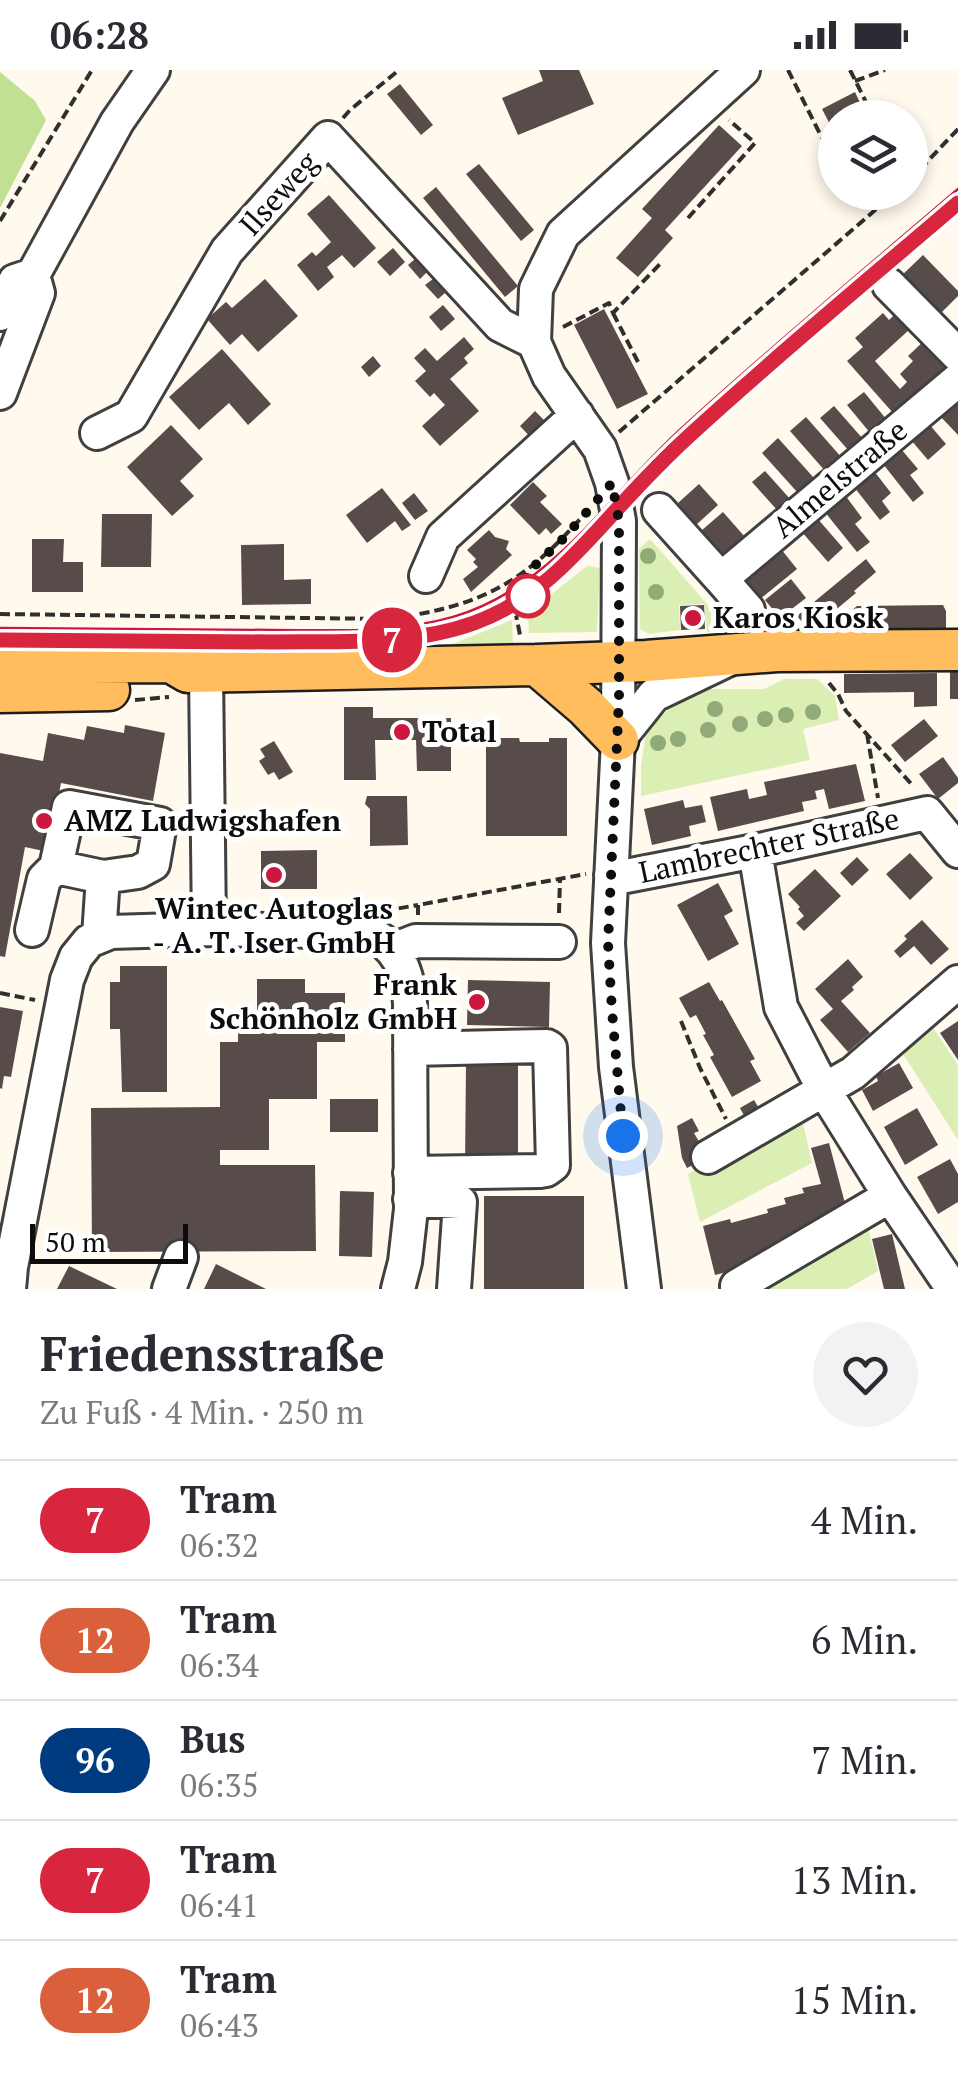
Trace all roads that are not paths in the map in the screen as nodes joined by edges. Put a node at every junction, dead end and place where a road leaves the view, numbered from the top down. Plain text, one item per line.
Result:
1 (153, 70) edge
2 (743, 70) edge
3 (33, 275) junction
4 (889, 285) dead end
5 (0, 314) edge
6 (534, 342) junction
7 (958, 355) edge
8 (958, 380) edge
9 (0, 393) edge
10 (577, 415) junction
11 (97, 433) dead end
12 (659, 510) dead end
13 (426, 576) dead end
14 (721, 578) junction
15 (748, 610) dead end
16 (958, 650) edge
17 (740, 654) junction
18 (619, 662) junction
19 (0, 663) edge
20 (537, 665) junction
21 (197, 671) junction
22 (0, 692) edge
23 (618, 740) junction
24 (755, 851) junction
25 (958, 851) edge
26 (56, 867) junction
27 (610, 875) junction
28 (103, 877) junction
29 (209, 929) junction
30 (32, 930) dead end
31 (99, 936) junction
32 (558, 942) road end
33 (404, 946) junction
34 (958, 982) edge
35 (410, 1049) junction
36 (824, 1090) junction
37 (708, 1157) dead end
38 (410, 1186) junction
39 (890, 1196) junction
40 (181, 1258) dead end
41 (737, 1286) dead end
42 (10, 1289) edge
43 (169, 1289) edge
44 (398, 1289) edge
45 (454, 1289) edge
46 (644, 1289) edge
47 (953, 1289) edge

1 - 3 street
2 - 6 street
3 - 5 street
3 - 9 street
4 - 7 street
6 - 10 street
6 - 11 street, Ilseweg
8 - 14 street, Almelstraße
10 - 13 street
10 - 18 street
12 - 14 street
14 - 15 street
16 - 17 main road
17 - 18 main road
17 - 23 street
18 - 20 main road
18 - 23 street
19 - 21 main road
20 - 21 main road
20 - 23 main road
21 - 22 main road
21 - 29 street
23 - 27 street
24 - 25 street, Lambrechter Straße
24 - 27 street, Lambrechter Straße
24 - 36 street
26 - 28 street
26 - 28 street
26 - 30 street
27 - 46 street
28 - 31 street
29 - 31 street
29 - 33 street
31 - 42 street
32 - 33 street
33 - 35 street
34 - 36 street
35 - 38 street
35 - 38 street
36 - 37 street
36 - 39 street
38 - 44 street
38 - 45 street
39 - 41 street
39 - 47 street
40 - 43 street

